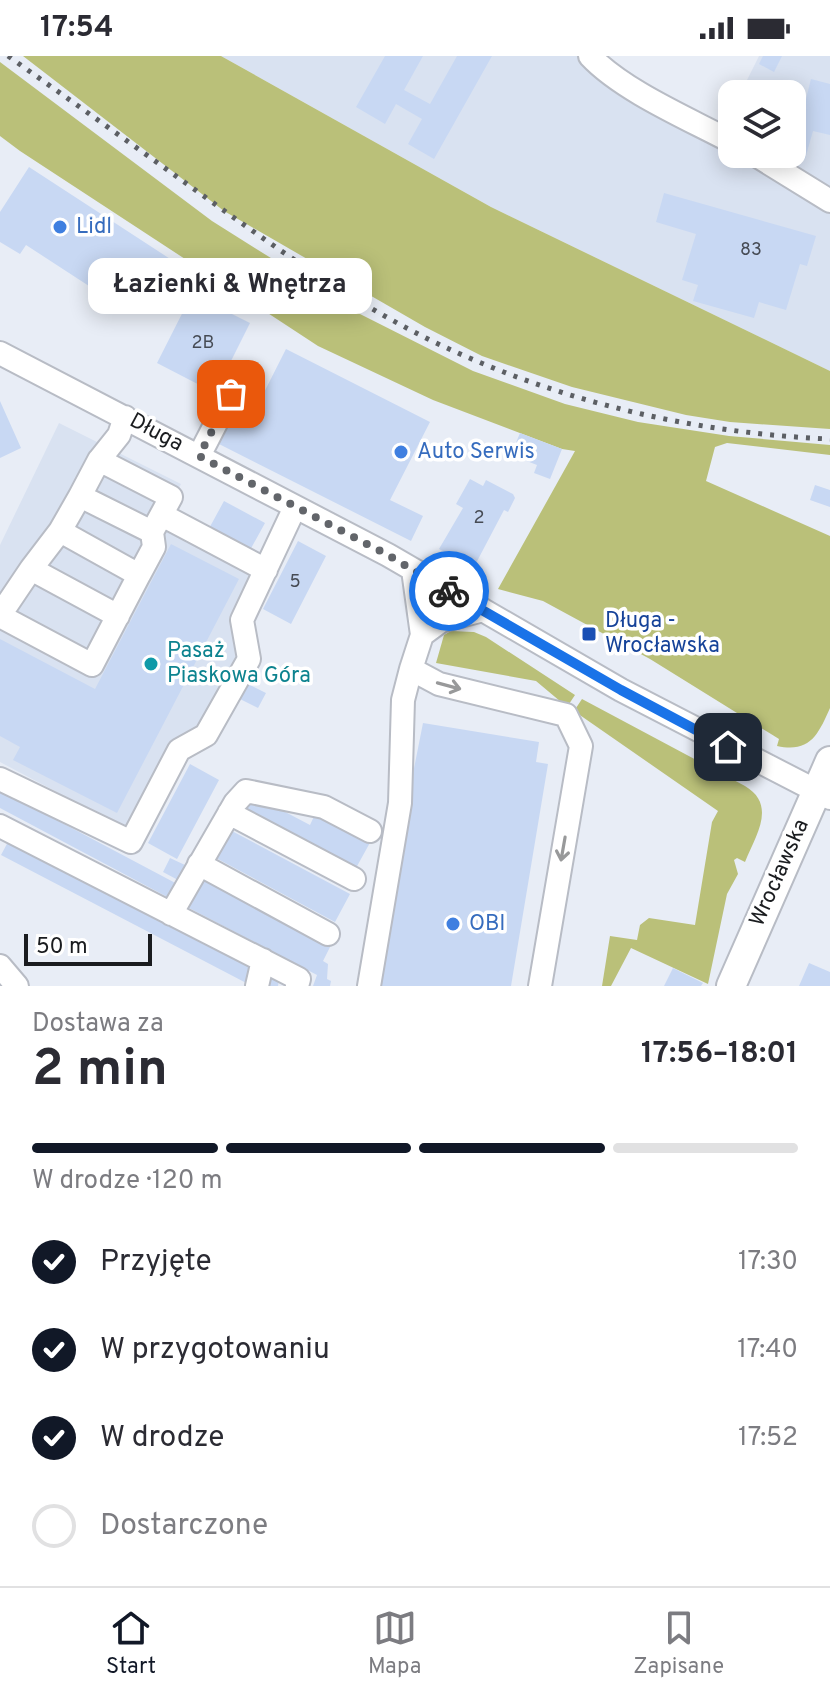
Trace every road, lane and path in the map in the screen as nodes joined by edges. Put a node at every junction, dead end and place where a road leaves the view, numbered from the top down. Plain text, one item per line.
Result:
1 (590, 56) edge
2 (718, 135) edge
3 (777, 168) edge
4 (830, 201) edge
5 (0, 353) edge
6 (231, 394) dead end
7 (125, 417) junction
8 (199, 456) junction
9 (99, 460) junction
10 (80, 496) junction
11 (295, 507) junction
12 (157, 524) junction
13 (60, 531) junction
14 (31, 569) junction
15 (266, 570) junction
16 (413, 570) junction
17 (139, 575) junction
18 (483, 610) junction
19 (0, 616) edge
20 (118, 616) junction
21 (422, 635) junction
22 (411, 669) junction
23 (830, 761) edge
24 (0, 779) edge
25 (823, 795) edge
26 (229, 813) junction
27 (0, 826) edge
28 (370, 831) dead end
29 (199, 864) junction
30 (354, 879) dead end
31 (171, 914) junction
32 (328, 934) dead end
33 (263, 960) junction
34 (0, 966) edge
35 (17, 986) edge
36 (257, 986) edge
37 (297, 986) edge
38 (369, 986) edge
39 (540, 986) edge
40 (731, 986) edge

1 - 2 street
3 - 4 street
5 - 7 street, Długa
6 - 8 street
7 - 8 street, Długa
7 - 9 street
8 - 11 street, Długa
9 - 10 street
9 - 12 street
10 - 12 street
10 - 13 street
11 - 15 street
11 - 16 street, Długa
12 - 15 street
12 - 17 street
13 - 14 street
13 - 17 street
14 - 19 street
14 - 20 street
15 - 24 street
16 - 18 street, Długa
16 - 21 street
17 - 20 street
18 - 21 street
18 - 25 street, Długa
19 - 20 street
21 - 22 street
22 - 38 street
22 -> 39 street
23 - 25 main road, Wrocławska
25 - 40 main road, Wrocławska
26 - 28 street
26 - 29 street
26 - 30 street
27 - 31 street
29 - 31 street
29 - 32 street
31 - 33 street
33 - 36 street
33 - 37 street
34 - 35 street

